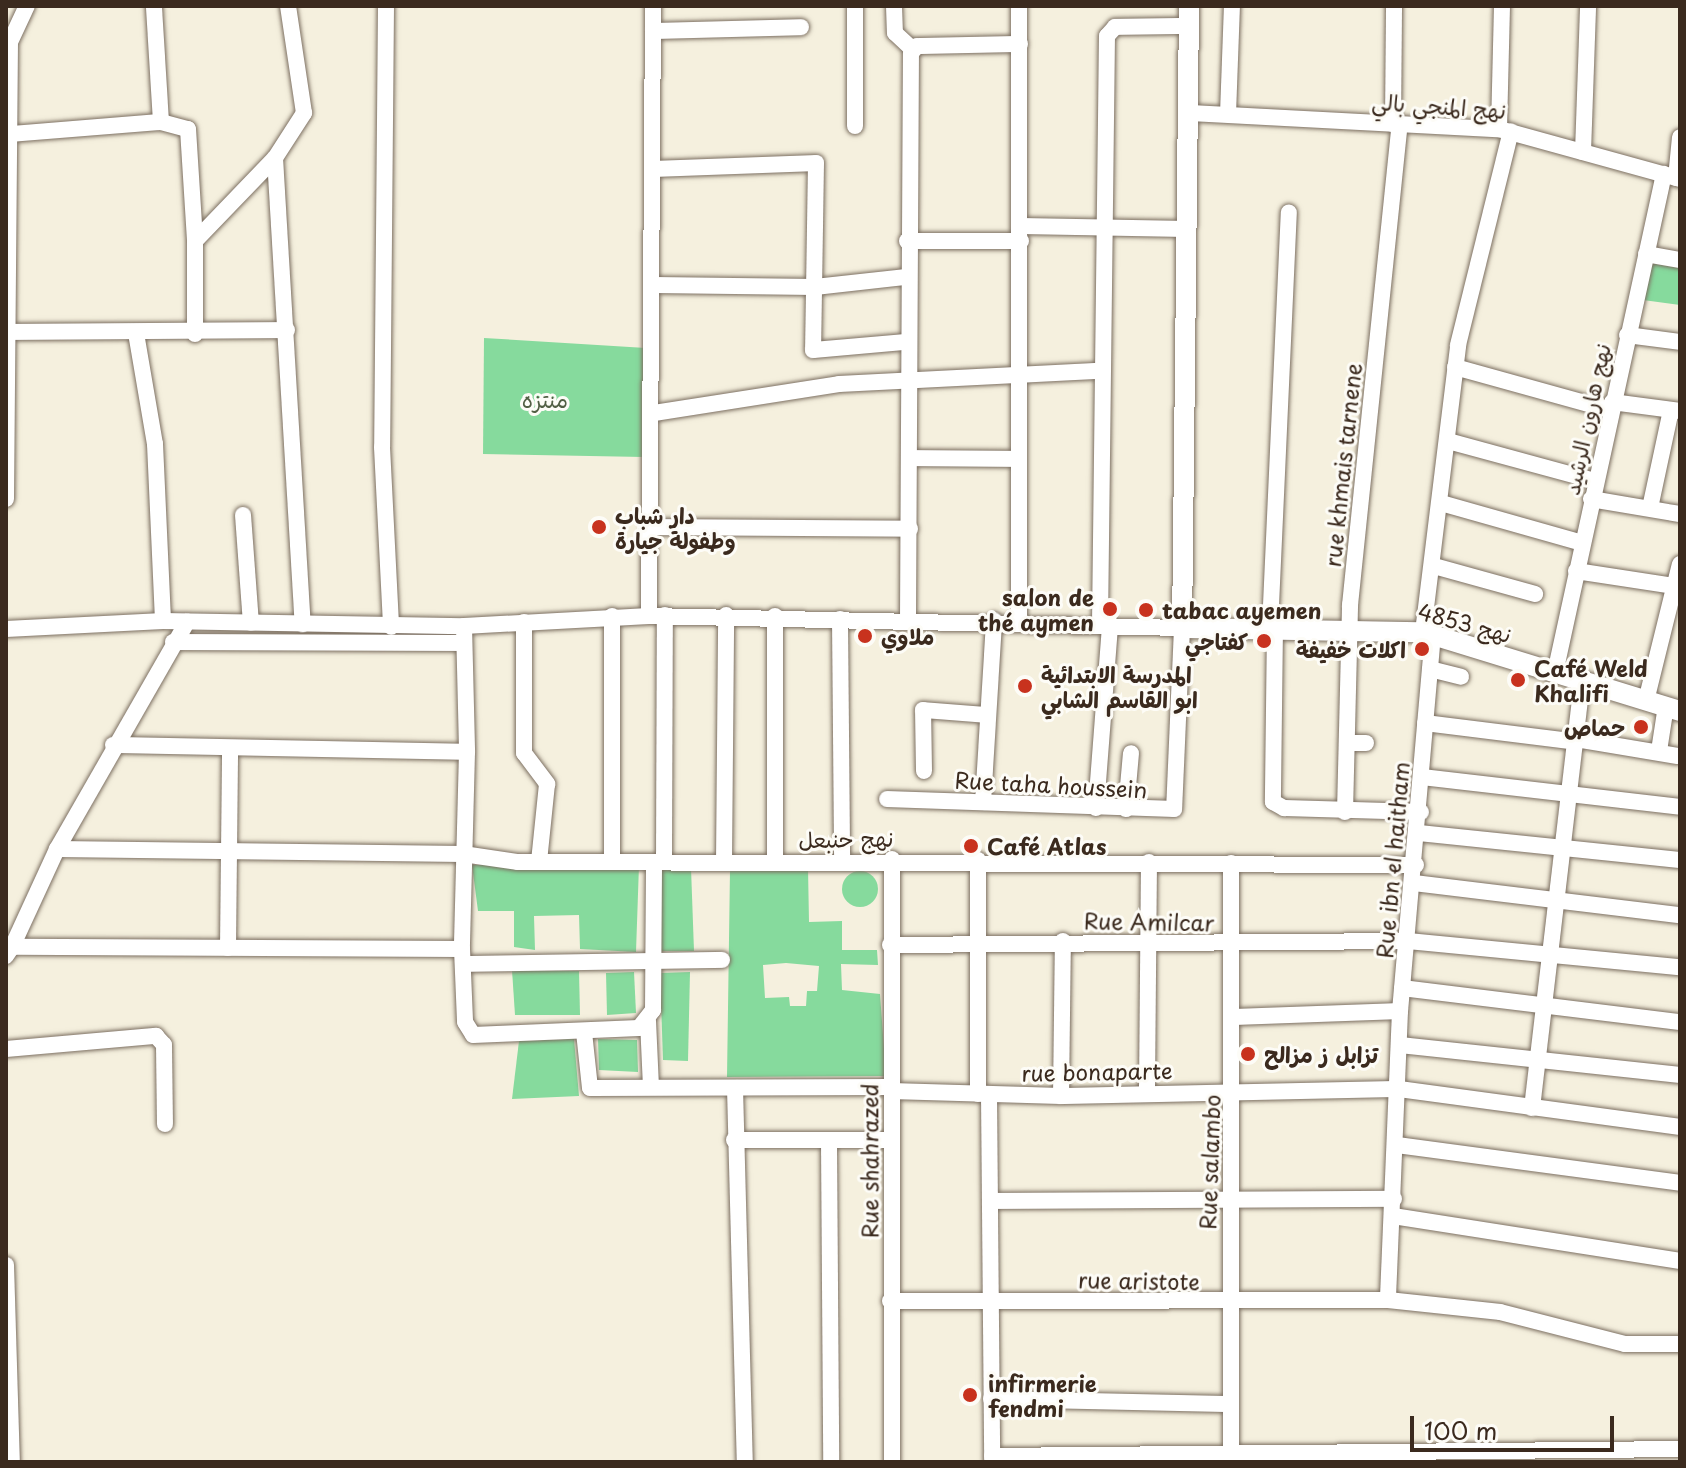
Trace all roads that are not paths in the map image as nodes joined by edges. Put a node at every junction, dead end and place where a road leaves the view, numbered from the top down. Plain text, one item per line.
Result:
1 (27, 6) edge
2 (154, 6) edge
3 (288, 6) edge
4 (386, 6) edge
5 (653, 6) edge
6 (855, 6) edge
7 (894, 6) edge
8 (1019, 6) edge
9 (1232, 6) edge
10 (1394, 6) edge
11 (1502, 6) edge
12 (1588, 6) edge
13 (1189, 16) edge
14 (801, 27) dead end
15 (653, 31) junction
16 (1020, 44) junction
17 (912, 49) junction
18 (1189, 113) junction
19 (1228, 114) junction
20 (161, 122) junction
21 (1396, 124) junction
22 (855, 126) dead end
23 (1505, 130) junction
24 (11, 134) junction
25 (1680, 137) edge
26 (1583, 152) junction
27 (275, 158) junction
28 (654, 169) junction
29 (1673, 177) edge
30 (1289, 212) dead end
31 (1103, 228) junction
32 (1187, 229) junction
33 (1021, 234) junction
34 (195, 241) junction
35 (907, 241) junction
36 (1646, 254) junction
37 (1680, 260) edge
38 (8, 277) edge
39 (906, 277) junction
40 (654, 285) junction
41 (815, 287) junction
42 (287, 330) junction
43 (10, 332) junction
44 (136, 333) junction
45 (195, 334) junction
46 (1627, 335) junction
47 (904, 342) junction
48 (1680, 342) edge
49 (1455, 367) junction
50 (1100, 371) junction
51 (1021, 372) junction
52 (907, 378) junction
53 (7, 387) edge
54 (1611, 406) junction
55 (1676, 411) edge
56 (654, 413) junction
57 (1448, 441) junction
58 (909, 458) junction
59 (1019, 459) junction
60 (1595, 481) junction
61 (6, 499) edge
62 (1591, 499) junction
63 (1441, 503) junction
64 (1650, 508) junction
65 (1680, 514) edge
66 (243, 515) dead end
67 (651, 527) junction
68 (910, 529) junction
69 (1582, 543) junction
70 (1680, 564) edge
71 (1434, 566) junction
72 (1576, 571) junction
73 (1678, 587) edge
74 (1535, 594) dead end
75 (657, 615) junction
76 (726, 615) junction
77 (612, 616) junction
78 (775, 616) junction
79 (840, 619) junction
80 (908, 619) junction
81 (994, 620) junction
82 (163, 621) junction
83 (187, 622) junction
84 (524, 622) junction
85 (251, 623) junction
86 (1019, 623) junction
87 (303, 624) junction
88 (1105, 624) junction
89 (391, 627) junction
90 (1272, 627) junction
91 (1182, 628) junction
92 (1350, 628) junction
93 (6, 629) edge
94 (1428, 633) junction
95 (464, 634) junction
96 (173, 642) junction
97 (1430, 669) junction
98 (1555, 673) junction
99 (1461, 677) dead end
100 (1582, 682) junction
101 (1646, 701) junction
102 (1673, 709) edge
103 (987, 715) junction
104 (1425, 723) junction
105 (1570, 739) junction
106 (1348, 743) junction
107 (1366, 743) dead end
108 (113, 745) junction
109 (230, 750) junction
110 (1659, 751) junction
111 (467, 752) junction
112 (1131, 753) dead end
113 (1678, 756) dead end
114 (924, 771) dead end
115 (1422, 777) junction
116 (1564, 794) junction
117 (887, 799) dead end
118 (983, 802) junction
119 (1680, 807) edge
120 (1096, 808) junction
121 (1126, 809) junction
122 (1345, 812) junction
123 (1421, 812) junction
124 (1419, 833) junction
125 (1558, 847) junction
126 (57, 849) junction
127 (229, 849) junction
128 (463, 854) junction
129 (892, 859) junction
130 (978, 860) junction
131 (1680, 860) edge
132 (775, 861) junction
133 (842, 861) junction
134 (539, 862) junction
135 (612, 862) junction
136 (659, 862) junction
137 (1149, 862) junction
138 (724, 863) junction
139 (1231, 863) junction
140 (1416, 865) junction
141 (1414, 883) junction
142 (1553, 899) junction
143 (1680, 915) edge
144 (976, 941) junction
145 (1063, 941) junction
146 (1408, 941) junction
147 (1149, 942) junction
148 (890, 945) junction
149 (1233, 945) junction
150 (228, 948) junction
151 (9, 951) edge
152 (1547, 952) junction
153 (463, 956) junction
154 (653, 960) junction
155 (722, 960) dead end
156 (1680, 967) edge
157 (1402, 988) junction
158 (1541, 1005) junction
159 (1400, 1011) junction
160 (1235, 1017) junction
161 (648, 1021) junction
162 (1680, 1022) edge
163 (584, 1032) junction
164 (1400, 1045) junction
165 (6, 1049) edge
166 (1536, 1059) junction
167 (1680, 1075) edge
168 (651, 1086) junction
169 (735, 1088) junction
170 (892, 1089) junction
171 (1147, 1089) junction
172 (1399, 1089) junction
173 (1234, 1093) junction
174 (983, 1094) junction
175 (1061, 1096) junction
176 (1532, 1108) junction
177 (165, 1124) dead end
178 (1680, 1127) edge
179 (734, 1140) junction
180 (891, 1140) junction
181 (829, 1142) junction
182 (1397, 1145) junction
183 (1680, 1183) edge
184 (1230, 1200) junction
185 (993, 1201) junction
186 (1393, 1207) junction
187 (1680, 1261) edge
188 (6, 1265) edge
189 (993, 1300) junction
190 (1388, 1300) junction
191 (890, 1301) junction
192 (1228, 1303) junction
193 (1680, 1344) edge
194 (991, 1399) junction
195 (1229, 1404) junction
196 (1680, 1449) edge
197 (1231, 1457) edge
198 (1446, 1457) edge
199 (992, 1459) edge
200 (12, 1462) edge
201 (745, 1462) edge
202 (831, 1462) edge
203 (892, 1462) edge

1 - 24 street
2 - 20 street
3 - 27 street
4 - 89 street
5 - 15 street
6 - 22 street
7 - 17 street
8 - 16 street
9 - 19 street
10 - 21 street, rue khmais tarnene
11 - 23 street, Rue ibn el haitham
12 - 26 street
13 - 18 street
13 - 31 street
14 - 15 street
15 - 28 street
16 - 17 street
16 - 33 street
17 - 35 street
18 - 19 street, نهج المنجي بالي
18 - 32 street
19 - 21 street, نهج المنجي بالي
20 - 24 street
20 - 34 street
21 - 23 street, نهج المنجي بالي
21 - 92 street, rue khmais tarnene
23 - 26 street, نهج المنجي بالي
23 - 49 street, Rue ibn el haitham
24 - 38 street
25 - 29 street, نهج هارون الرشيد
26 - 29 street, نهج المنجي بالي
27 - 34 street
27 - 42 street
28 - 40 street
28 - 41 street
29 - 36 street, نهج هارون الرشيد
30 - 90 street
31 - 32 street
31 - 33 street
31 - 50 street
32 - 91 street
33 - 35 street
33 - 51 street
34 - 45 street
35 - 39 street
36 - 37 street
36 - 46 street, نهج هارون الرشيد
38 - 43 street
39 - 41 street
39 - 47 street
40 - 41 street
40 - 56 street
41 - 47 street
42 - 45 street
42 - 87 street
43 - 44 street
43 - 53 street
44 - 45 street
44 - 82 street
46 - 48 street
46 - 54 street, نهج هارون الرشيد
47 - 52 street
49 - 54 street
49 - 57 street, Rue ibn el haitham
50 - 51 street
50 - 88 street
51 - 52 street
51 - 59 street
52 - 56 street
52 - 58 street
53 - 61 street
54 - 55 street
54 - 60 street, نهج هارون الرشيد
55 - 64 street
56 - 67 street
57 - 60 street
57 - 63 street, Rue ibn el haitham
58 - 59 street
58 - 68 street
59 - 86 street
60 - 62 street, نهج هارون الرشيد
62 - 64 street
62 - 69 street, نهج هارون الرشيد
63 - 69 street
63 - 71 street, Rue ibn el haitham
64 - 65 street
66 - 85 street
67 - 68 street
67 - 75 street
68 - 80 street
69 - 72 street, نهج هارون الرشيد
70 - 73 street
71 - 74 street
71 - 94 street, Rue ibn el haitham
72 - 73 street
72 - 98 street, نهج هارون الرشيد
73 - 101 street
75 - 76 street
75 - 77 street
75 - 136 street
76 - 78 street
76 - 138 street
77 - 84 street
77 - 135 street
78 - 79 street
78 - 132 street
79 - 80 street
79 - 133 street
80 - 81 street
81 - 86 street
81 - 103 street
82 - 83 street
82 - 93 street
83 - 85 street
83 - 96 street
84 - 95 street
84 - 134 street
85 - 87 street
86 - 88 street
87 - 89 street
88 - 91 street
88 - 120 street
89 - 95 street
90 - 91 street, نهج 4853
90 - 92 street, نهج 4853
90 - 122 street
91 - 121 street, Rue taha houssein
92 - 94 street, نهج 4853
92 - 106 street, rue khmais tarnene
94 - 97 street, Rue ibn el haitham
94 - 98 street, نهج 4853
95 - 96 street
95 - 111 street
96 - 108 street
97 - 99 street
97 - 104 street, Rue ibn el haitham
98 - 100 street, نهج 4853
100 - 101 street, نهج 4853
100 - 105 street
101 - 102 street, نهج 4853
102 - 110 street
103 - 114 street
103 - 118 street
104 - 105 street
104 - 115 street, Rue ibn el haitham
105 - 110 street
105 - 116 street
106 - 107 street
106 - 122 street, rue khmais tarnene
108 - 109 street
108 - 126 street
109 - 111 street
109 - 127 street
110 - 113 street
111 - 128 street
112 - 121 street
115 - 116 street
115 - 123 street, Rue ibn el haitham
116 - 119 street
116 - 125 street
117 - 118 street, Rue taha houssein
118 - 120 street, Rue taha houssein
120 - 121 street, Rue taha houssein
122 - 123 street
123 - 124 street, Rue ibn el haitham
124 - 125 street
124 - 140 street, Rue ibn el haitham
125 - 131 street
125 - 142 street
126 - 127 street, نهج حنبعل
126 - 151 street
127 - 128 street, نهج حنبعل
127 - 150 street
128 - 134 street, نهج حنبعل
128 - 153 street
129 - 130 street, نهج حنبعل
129 - 133 street, نهج حنبعل
129 - 148 street, Rue shahrazed
130 - 137 street, نهج حنبعل
130 - 144 street
132 - 133 street, نهج حنبعل
132 - 138 street, نهج حنبعل
134 - 135 street, نهج حنبعل
135 - 136 street, نهج حنبعل
136 - 138 street, نهج حنبعل
136 - 154 street
137 - 139 street, نهج حنبعل
137 - 147 street
139 - 140 street, نهج حنبعل
139 - 149 street, Rue salambo
140 - 141 street, Rue ibn el haitham
141 - 142 street
141 - 146 street, Rue ibn el haitham
142 - 143 street
142 - 152 street
144 - 145 street, Rue Amilcar
144 - 148 street, Rue Amilcar
144 - 174 street
145 - 147 street, Rue Amilcar
145 - 175 street
146 - 149 street, Rue Amilcar
146 - 152 street, Rue Amilcar
146 - 157 street, Rue ibn el haitham
147 - 149 street, Rue Amilcar
147 - 171 street
148 - 170 street, Rue shahrazed
149 - 160 street, Rue salambo
150 - 151 street
150 - 153 street
152 - 156 street, Rue Amilcar
152 - 158 street
153 - 154 street
153 - 163 street
154 - 155 street
154 - 161 street
157 - 158 street
157 - 159 street, Rue ibn el haitham
158 - 162 street
158 - 166 street
159 - 160 street
159 - 164 street, Rue ibn el haitham
160 - 173 street, Rue salambo
161 - 163 street
161 - 168 street
163 - 168 street, rue bonaparte
164 - 166 street
164 - 172 street, Rue ibn el haitham
165 - 177 street
166 - 167 street
166 - 176 street
168 - 169 street, rue bonaparte
169 - 170 street, rue bonaparte
169 - 179 street
170 - 174 street, rue bonaparte
170 - 180 street, Rue shahrazed
171 - 173 street, rue bonaparte
171 - 175 street, rue bonaparte
172 - 173 street, rue bonaparte
172 - 176 street, rue bonaparte
172 - 182 street, Rue ibn el haitham
173 - 184 street, Rue salambo
174 - 175 street, rue bonaparte
174 - 185 street
176 - 178 street, rue bonaparte
179 - 181 street
179 - 201 street
180 - 181 street
180 - 191 street, Rue shahrazed
181 - 202 street
182 - 183 street
182 - 186 street, Rue ibn el haitham
184 - 185 street
184 - 186 street
184 - 192 street, Rue salambo
185 - 189 street
186 - 187 street
186 - 190 street, Rue ibn el haitham
188 - 200 street
189 - 191 street, rue aristote
189 - 192 street, rue aristote
189 - 194 street
190 - 192 street, rue aristote
190 - 193 street, rue aristote
191 - 203 street, Rue shahrazed
192 - 195 street, Rue salambo
194 - 195 street
194 - 199 street
195 - 197 street, Rue salambo
196 - 198 street
197 - 198 street
197 - 199 street

